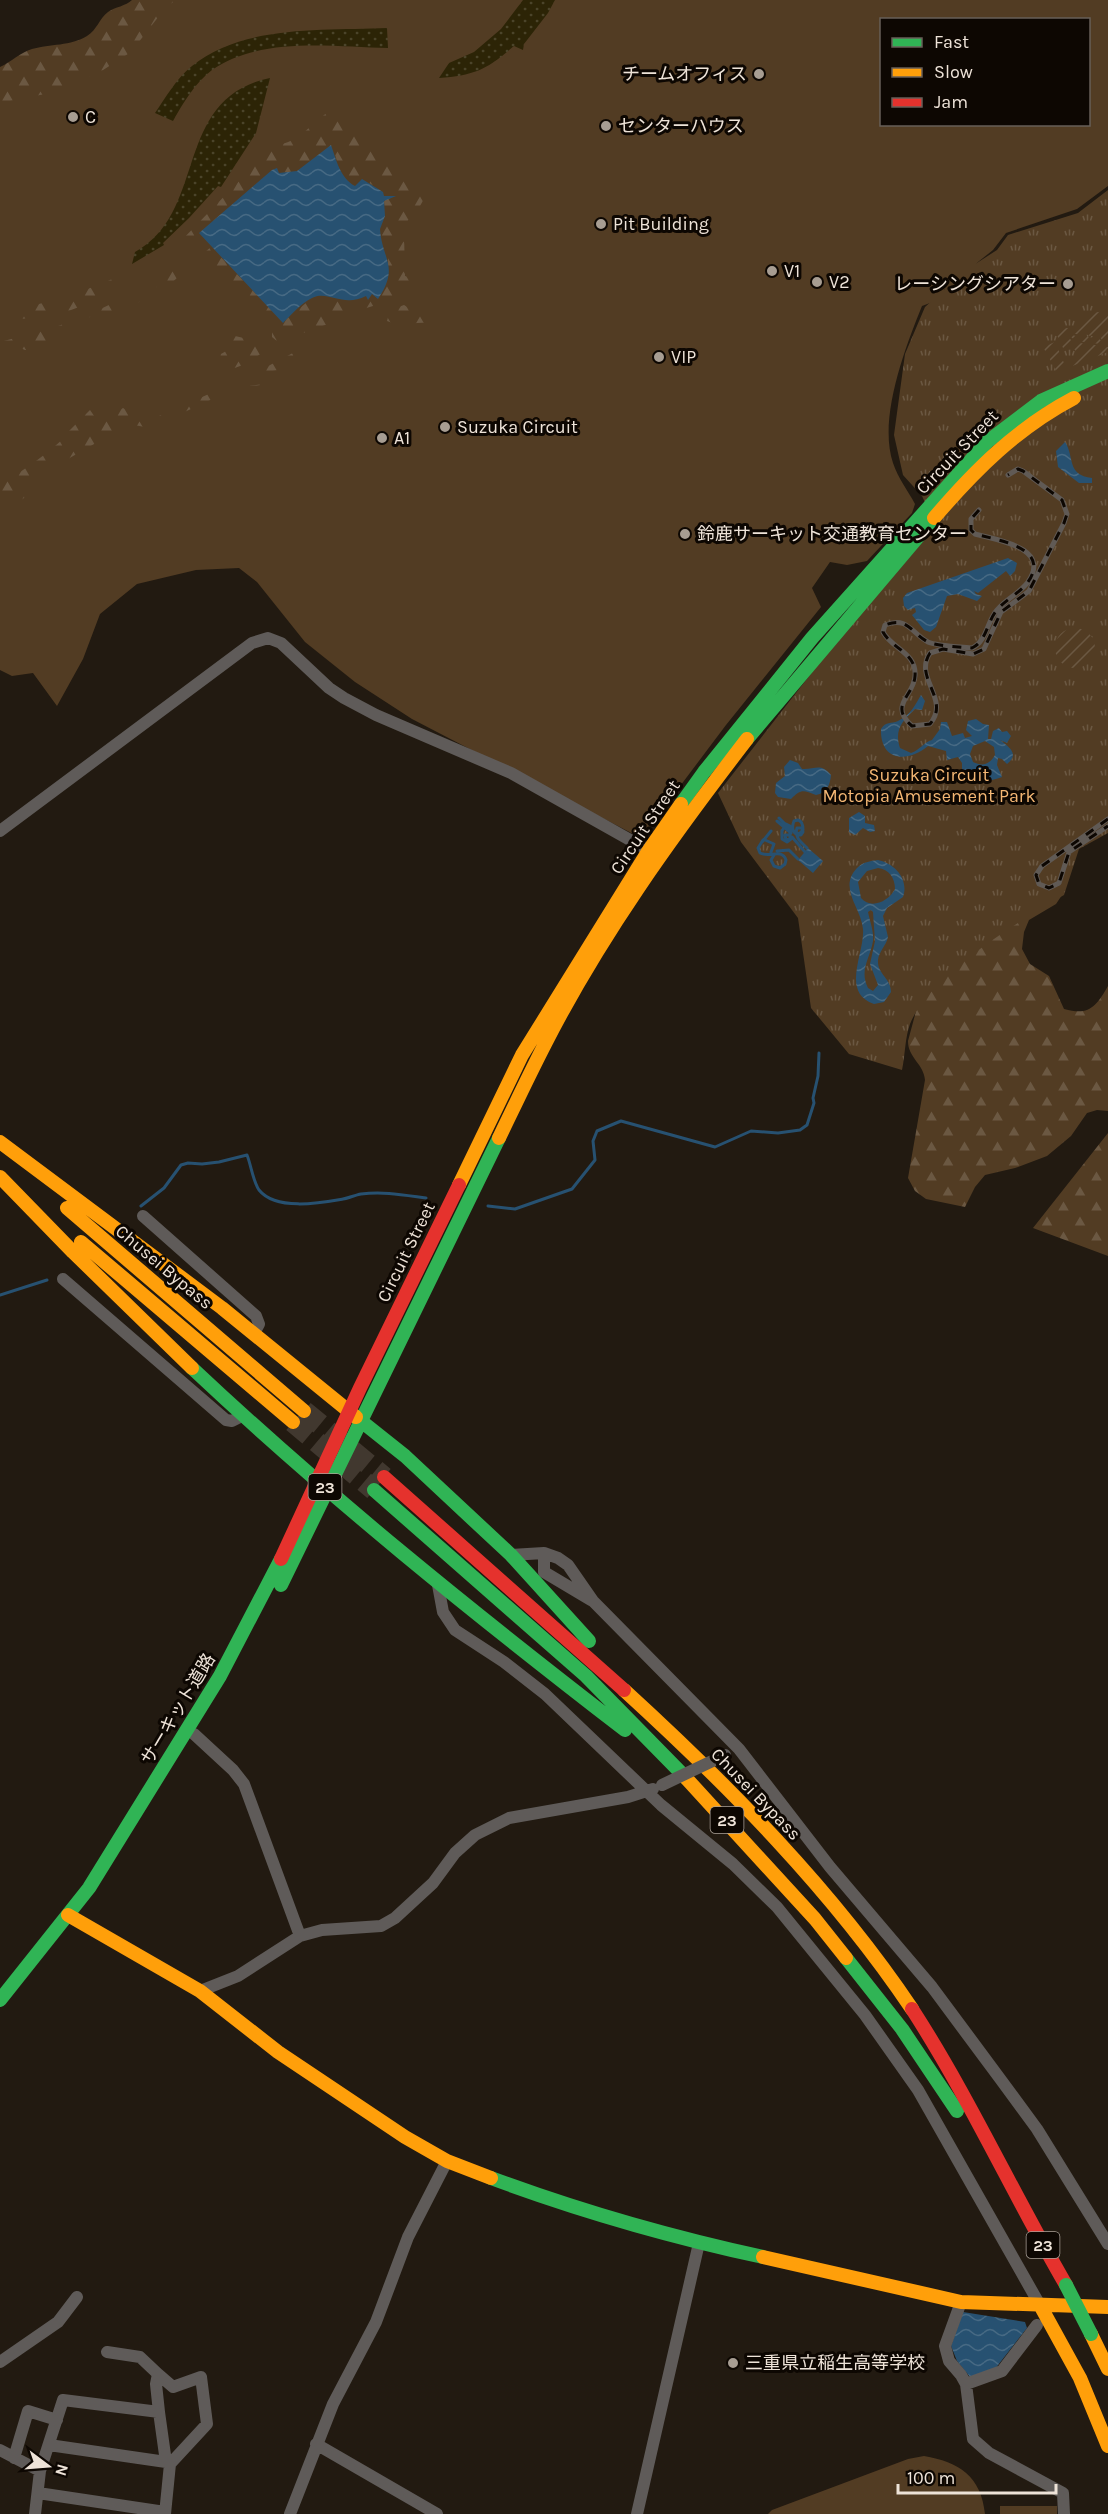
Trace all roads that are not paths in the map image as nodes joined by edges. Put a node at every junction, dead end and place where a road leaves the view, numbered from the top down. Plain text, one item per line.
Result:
1 (1108, 371) edge
2 (1108, 383) edge
3 (0, 831) edge
4 (649, 850) junction
5 (662, 857) junction
6 (0, 1142) edge
7 (0, 1152) edge
8 (0, 1177) edge
9 (143, 1216) dead end
10 (63, 1279) dead end
11 (254, 1333) junction
12 (304, 1411) tunnel mouth
13 (349, 1412) junction
14 (242, 1416) junction
15 (293, 1422) tunnel mouth
16 (362, 1422) junction
17 (384, 1477) tunnel mouth
18 (318, 1480) junction
19 (329, 1490) junction
20 (374, 1490) tunnel mouth
21 (544, 1553) junction
22 (510, 1555) junction
23 (438, 1585) junction
24 (593, 1601) junction
25 (654, 1717) junction
26 (194, 1734) junction
27 (725, 1755) dead end
28 (675, 1768) junction
29 (647, 1791) junction
30 (89, 1888) junction
31 (68, 1915) junction
32 (300, 1936) junction
33 (200, 1991) junction
34 (0, 2000) edge
35 (447, 2161) junction
36 (1019, 2204) junction
37 (699, 2243) junction
38 (1108, 2244) edge
39 (77, 2297) dead end
40 (961, 2302) junction
41 (1041, 2307) junction
42 (1108, 2307) edge
43 (1037, 2325) dead end
44 (107, 2352) dead end
45 (0, 2362) edge
46 (1108, 2369) edge
47 (158, 2374) junction
48 (966, 2384) junction
49 (159, 2412) junction
50 (57, 2420) junction
51 (316, 2444) junction
52 (49, 2445) junction
53 (1108, 2446) edge
54 (0, 2451) edge
55 (14, 2458) junction
56 (168, 2463) junction
57 (40, 2471) junction
58 (38, 2493) junction
59 (165, 2513) edge
60 (35, 2514) edge
61 (290, 2514) edge
62 (437, 2514) edge
63 (637, 2514) edge
64 (1064, 2514) edge

1 - 4 main road, Circuit Street
2 - 5 main road, Circuit Street
3 - 4 street
4 - 5 street
4 - 13 main road, Circuit Street
5 - 16 main road, Circuit Street
6 - 11 main road
7 - 12 main road, Chusei Bypass
8 - 14 main road, 23
8 - 15 main road, Chusei Bypass / 23
9 - 11 street
10 - 14 street
11 - 13 main road
13 - 16 main road
13 - 18 main road, サーキット道路
14 - 18 main road, 23
16 - 19 main road, Circuit Street
16 - 22 main road
17 - 25 main road, Chusei Bypass / 23
18 - 19 main road, 23
18 - 30 main road, サーキット道路
19 - 23 main road, 23
19 - 26 main road, Circuit Street
20 - 28 main road, Chusei Bypass / 23
21 - 22 street
21 - 24 street
21 - 24 street
22 - 25 main road
23 - 28 main road, 23
23 - 29 street
24 - 38 street
25 - 36 main road, Chusei Bypass / 23
26 - 30 main road, Circuit Street
26 - 32 street
27 - 29 street, bridge
28 - 36 main road, Chusei Bypass / 23
29 - 32 street
29 - 41 street
30 - 31 main road, サーキット道路
31 - 33 main road
31 - 34 main road, サーキット道路
32 - 33 street
33 - 35 main road
35 - 37 main road
35 - 51 street
36 - 46 main road, Chusei Bypass / 23, bridge
37 - 40 main road
37 - 63 street
39 - 45 street
40 - 41 main road
40 - 48 street
41 - 42 main road
41 - 53 main road
43 - 48 street
44 - 47 street
47 - 49 street
47 - 56 street
48 - 64 street
49 - 50 street
49 - 56 street
50 - 52 street
50 - 55 street
51 - 61 street
51 - 62 street
52 - 56 street
52 - 57 street
54 - 55 street
55 - 57 street
56 - 59 street
57 - 58 street
58 - 59 street
58 - 60 street

